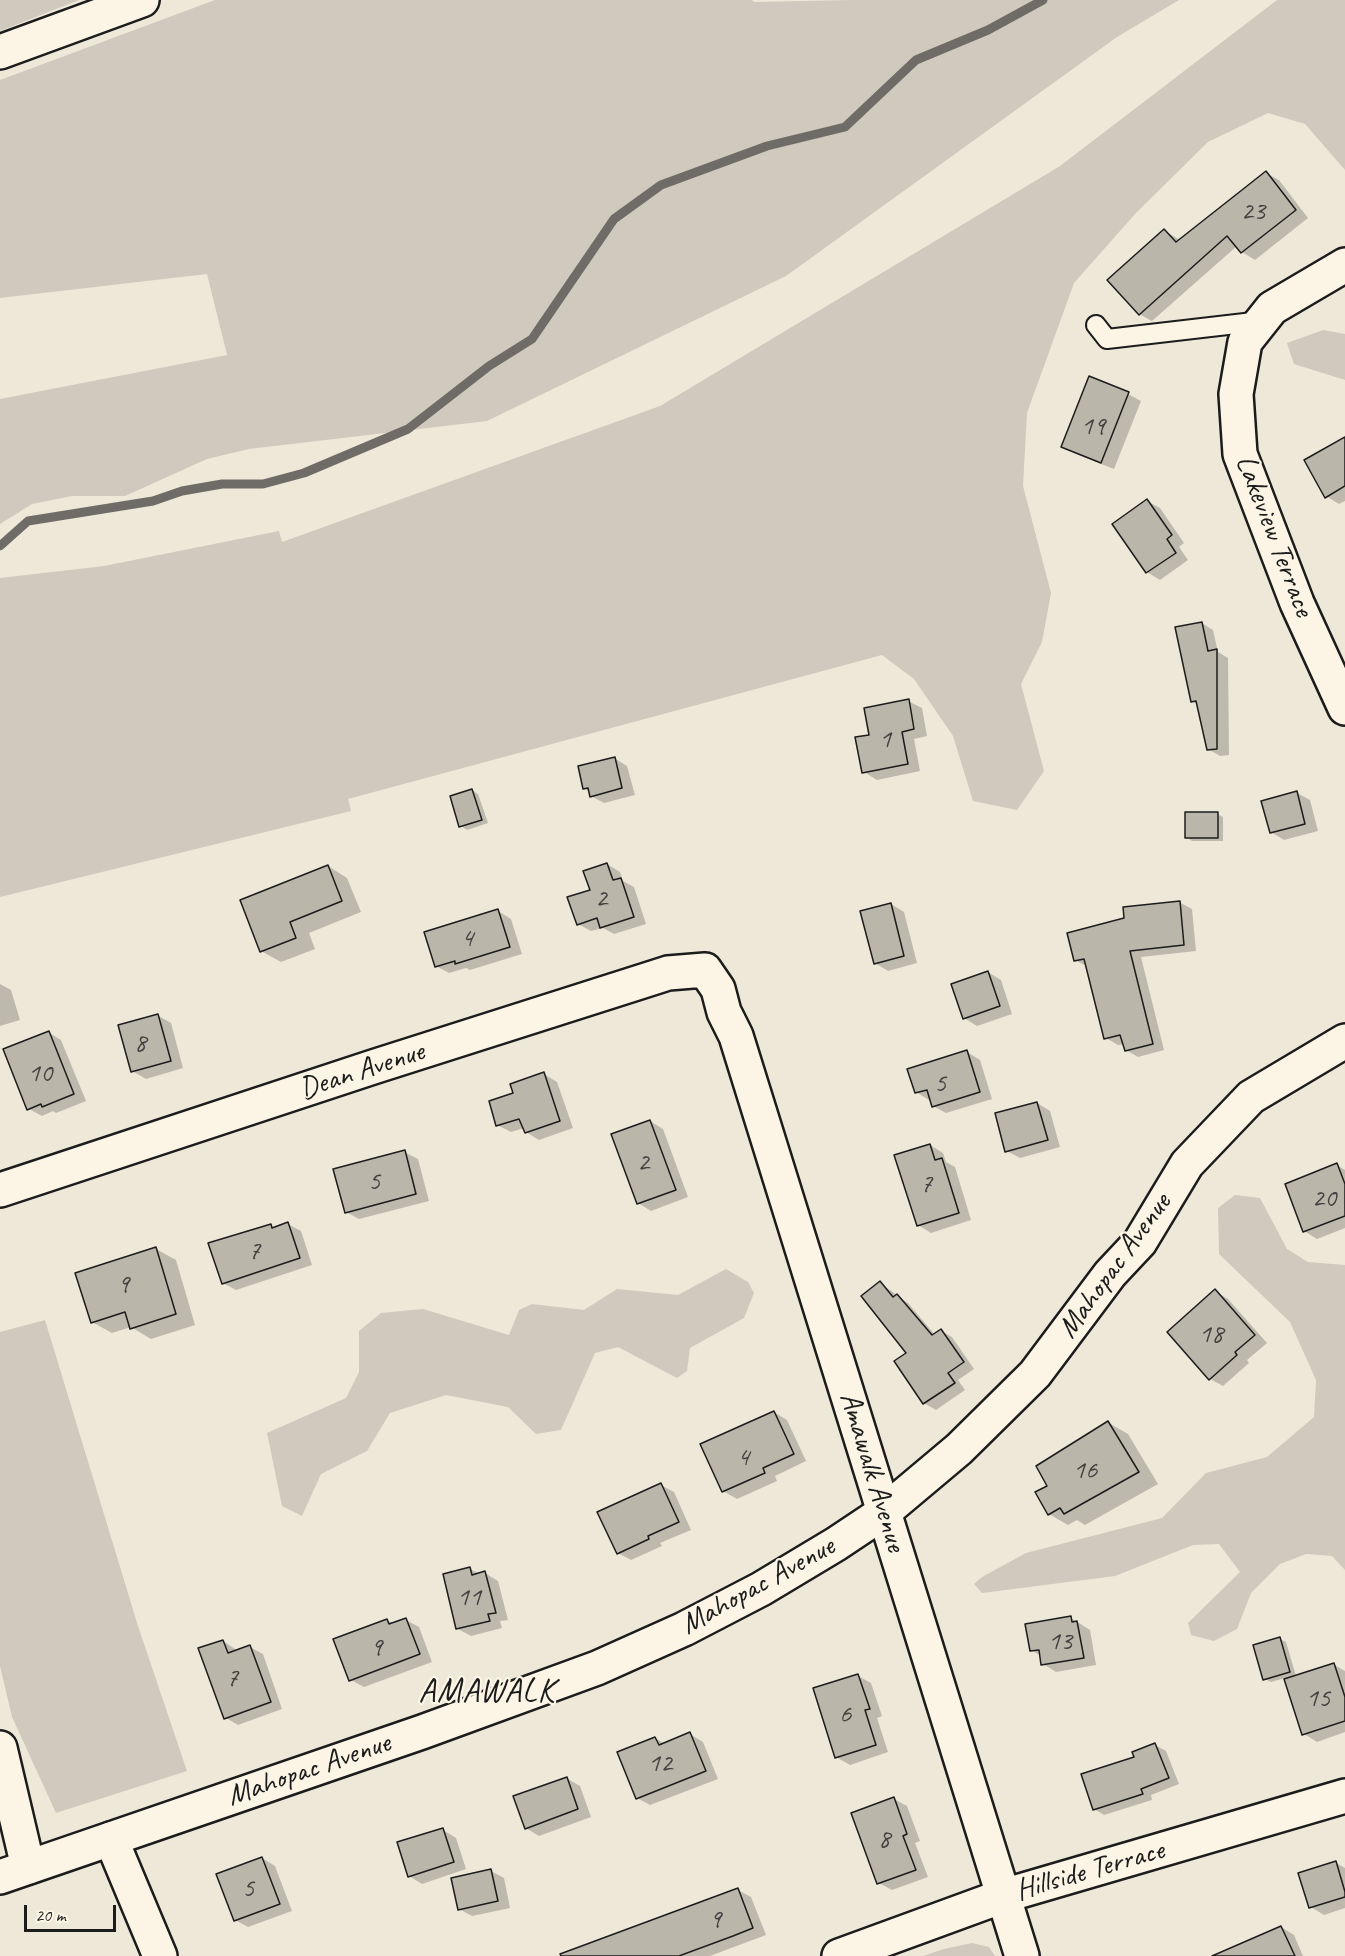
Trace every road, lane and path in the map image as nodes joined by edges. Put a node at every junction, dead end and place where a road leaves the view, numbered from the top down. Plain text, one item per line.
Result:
1 (142, 0) edge
2 (0, 52) edge
3 (1345, 265) edge
4 (1262, 321) junction
5 (1096, 325) dead end
6 (1345, 708) edge
7 (718, 988) joint
8 (1345, 1041) edge
9 (0, 1190) edge
10 (884, 1512) junction
11 (0, 1748) edge
12 (1345, 1796) edge
13 (111, 1839) junction
14 (14, 1872) edge
15 (1003, 1896) junction
16 (160, 1956) edge
17 (839, 1956) edge
18 (1022, 1956) edge

1 - 2 street
3 - 4 street, Lakeview Terrace
4 - 5 lane
4 - 6 street, Lakeview Terrace
7 - 9 street, Dean Avenue
7 - 10 street, Amawalk Avenue
8 - 10 street, Mahopac Avenue
10 - 13 street, Mahopac Avenue
10 - 15 street, Amawalk Avenue
11 - 14 street
12 - 15 street, Hillside Terrace
13 - 14 street, Mahopac Avenue
13 - 16 street
15 - 17 street, Hillside Terrace
15 - 18 street, Amawalk Avenue

